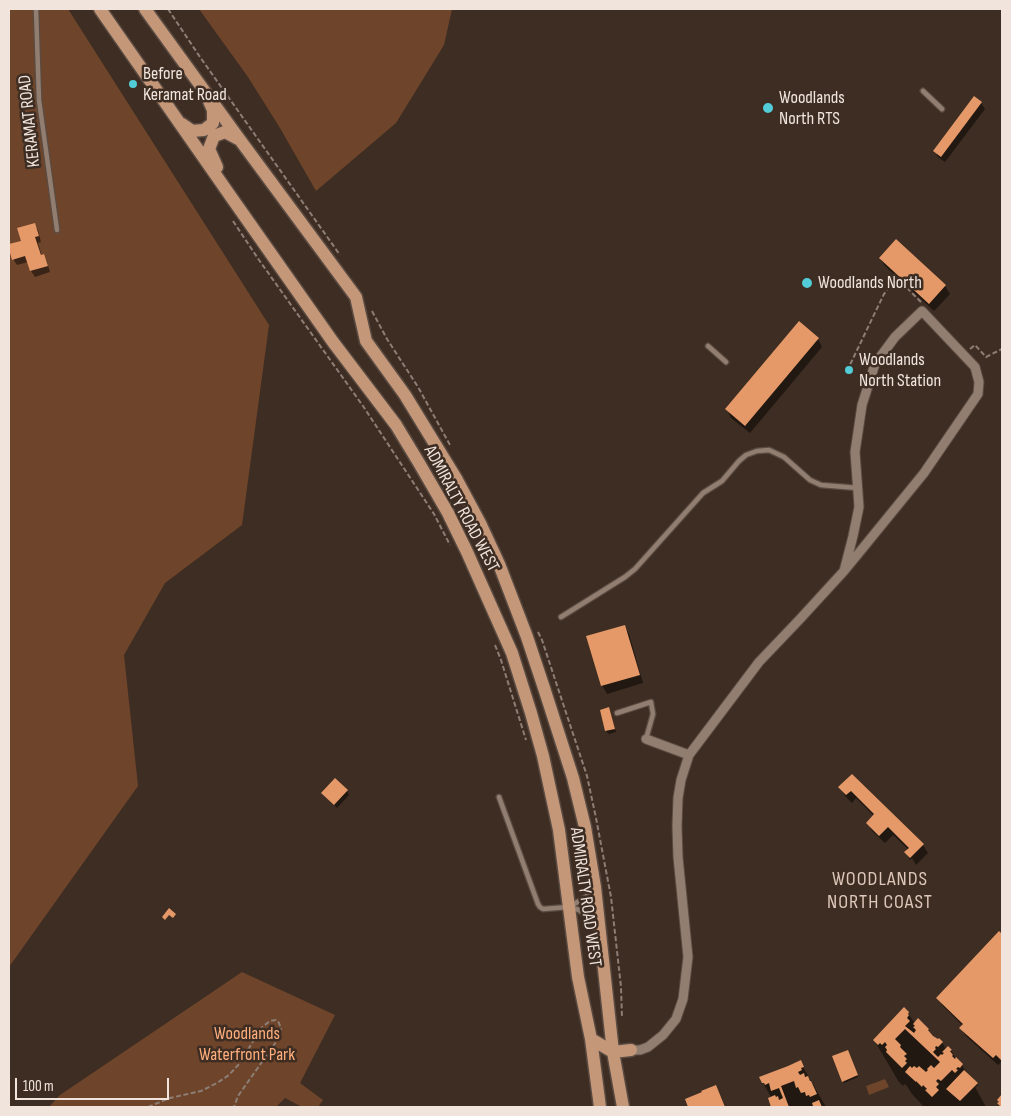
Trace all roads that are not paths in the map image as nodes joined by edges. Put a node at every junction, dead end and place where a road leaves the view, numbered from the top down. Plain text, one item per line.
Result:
1 (36, 9) edge
2 (100, 9) edge
3 (145, 9) edge
4 (923, 91) dead end
5 (206, 92) junction
6 (942, 109) dead end
7 (178, 122) junction
8 (240, 140) junction
9 (229, 194) junction
10 (57, 230) dead end
11 (708, 346) dead end
12 (726, 362) dead end
13 (858, 488) junction
14 (844, 571) junction
15 (561, 617) dead end
16 (617, 713) dead end
17 (646, 739) joint
18 (689, 755) junction
19 (499, 797) dead end
20 (595, 887) junction
21 (569, 907) junction
22 (600, 933) junction
23 (591, 1039) junction
24 (631, 1050) junction
25 (613, 1052) junction
26 (595, 1074) junction
27 (617, 1077) junction
28 (600, 1107) edge
29 (622, 1107) edge

1 - 10 lane, KERAMAT ROAD
2 - 7 main road, ADMIRALTY ROAD WEST
3 - 5 main road, ADMIRALTY ROAD WEST
4 - 6 lane
5 - 7 main road
5 - 8 main road, ADMIRALTY ROAD WEST
7 - 9 main road, ADMIRALTY ROAD WEST
8 - 9 main road
8 - 20 main road, ADMIRALTY ROAD WEST
9 - 21 main road, ADMIRALTY ROAD WEST
11 - 12 lane
13 - 14 street
13 - 14 street
13 - 15 lane
14 - 18 street
16 - 17 lane
17 - 18 street
18 - 24 street
19 - 21 lane
20 - 21 lane
20 - 22 main road, ADMIRALTY ROAD WEST
21 - 22 lane
21 - 23 main road, ADMIRALTY ROAD WEST
22 - 25 main road, ADMIRALTY ROAD WEST
23 - 25 main road
23 - 26 main road, ADMIRALTY ROAD WEST
24 - 25 main road
24 - 27 main road
25 - 26 main road
25 - 27 main road, ADMIRALTY ROAD WEST
26 - 28 main road, ADMIRALTY ROAD WEST
27 - 29 main road, ADMIRALTY ROAD WEST

